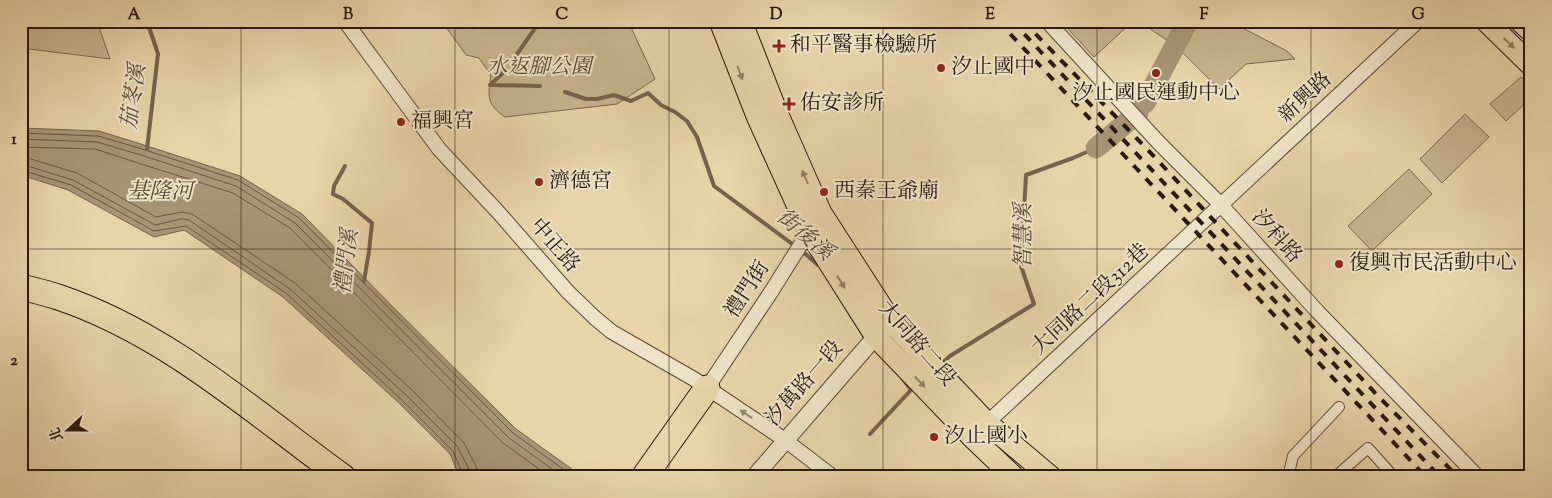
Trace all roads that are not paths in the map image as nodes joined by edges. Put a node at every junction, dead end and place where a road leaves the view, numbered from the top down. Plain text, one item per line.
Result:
1 (345, 21) edge
2 (1047, 21) edge
3 (1418, 21) edge
4 (1486, 21) edge
5 (1520, 21) edge
6 (731, 23) edge
7 (1531, 31) edge
8 (1531, 65) edge
9 (1221, 205) junction
10 (821, 213) junction
11 (802, 242) junction
12 (21, 287) edge
13 (21, 300) edge
14 (892, 324) junction
15 (878, 343) junction
16 (707, 388) junction
17 (958, 407) junction
18 (1339, 407) dead end
19 (981, 432) junction
20 (785, 440) junction
21 (832, 476) edge
22 (315, 477) edge
23 (343, 477) edge
24 (644, 477) edge
25 (754, 477) edge
26 (1014, 477) edge
27 (1050, 477) edge
28 (1293, 477) edge
29 (1335, 477) edge
30 (1394, 477) edge
31 (1478, 477) edge

1 - 16 street, 中正路
2 - 9 street, 汐科路
3 - 9 street, 新興路
4 -> 8 main road
5 - 7 main road
10 -> 6 main road, 大同路二段
6 -> 11 main road, 大同路二段
9 - 19 street, 大同路二段312巷
9 - 31 street, 汐科路
10 - 11 street, 禮門街
10 - 14 main road, 大同路二段
11 -> 15 main road, 大同路二段
11 - 16 street, 禮門街
12 - 23 highway
13 - 22 highway
14 - 15 street, 汐萬路一段
14 - 17 main road, 大同路二段
15 -> 17 main road, 大同路二段
15 - 20 street, 汐萬路一段
20 -> 16 street, 中正路
16 - 24 highway
17 - 19 main road, 大同路二段
18 - 28 street
19 - 26 main road, 大同路二段
19 - 27 main road, 大同路二段
20 - 21 street, 中正路
20 - 25 street, 汐萬路一段
29 - 30 street

